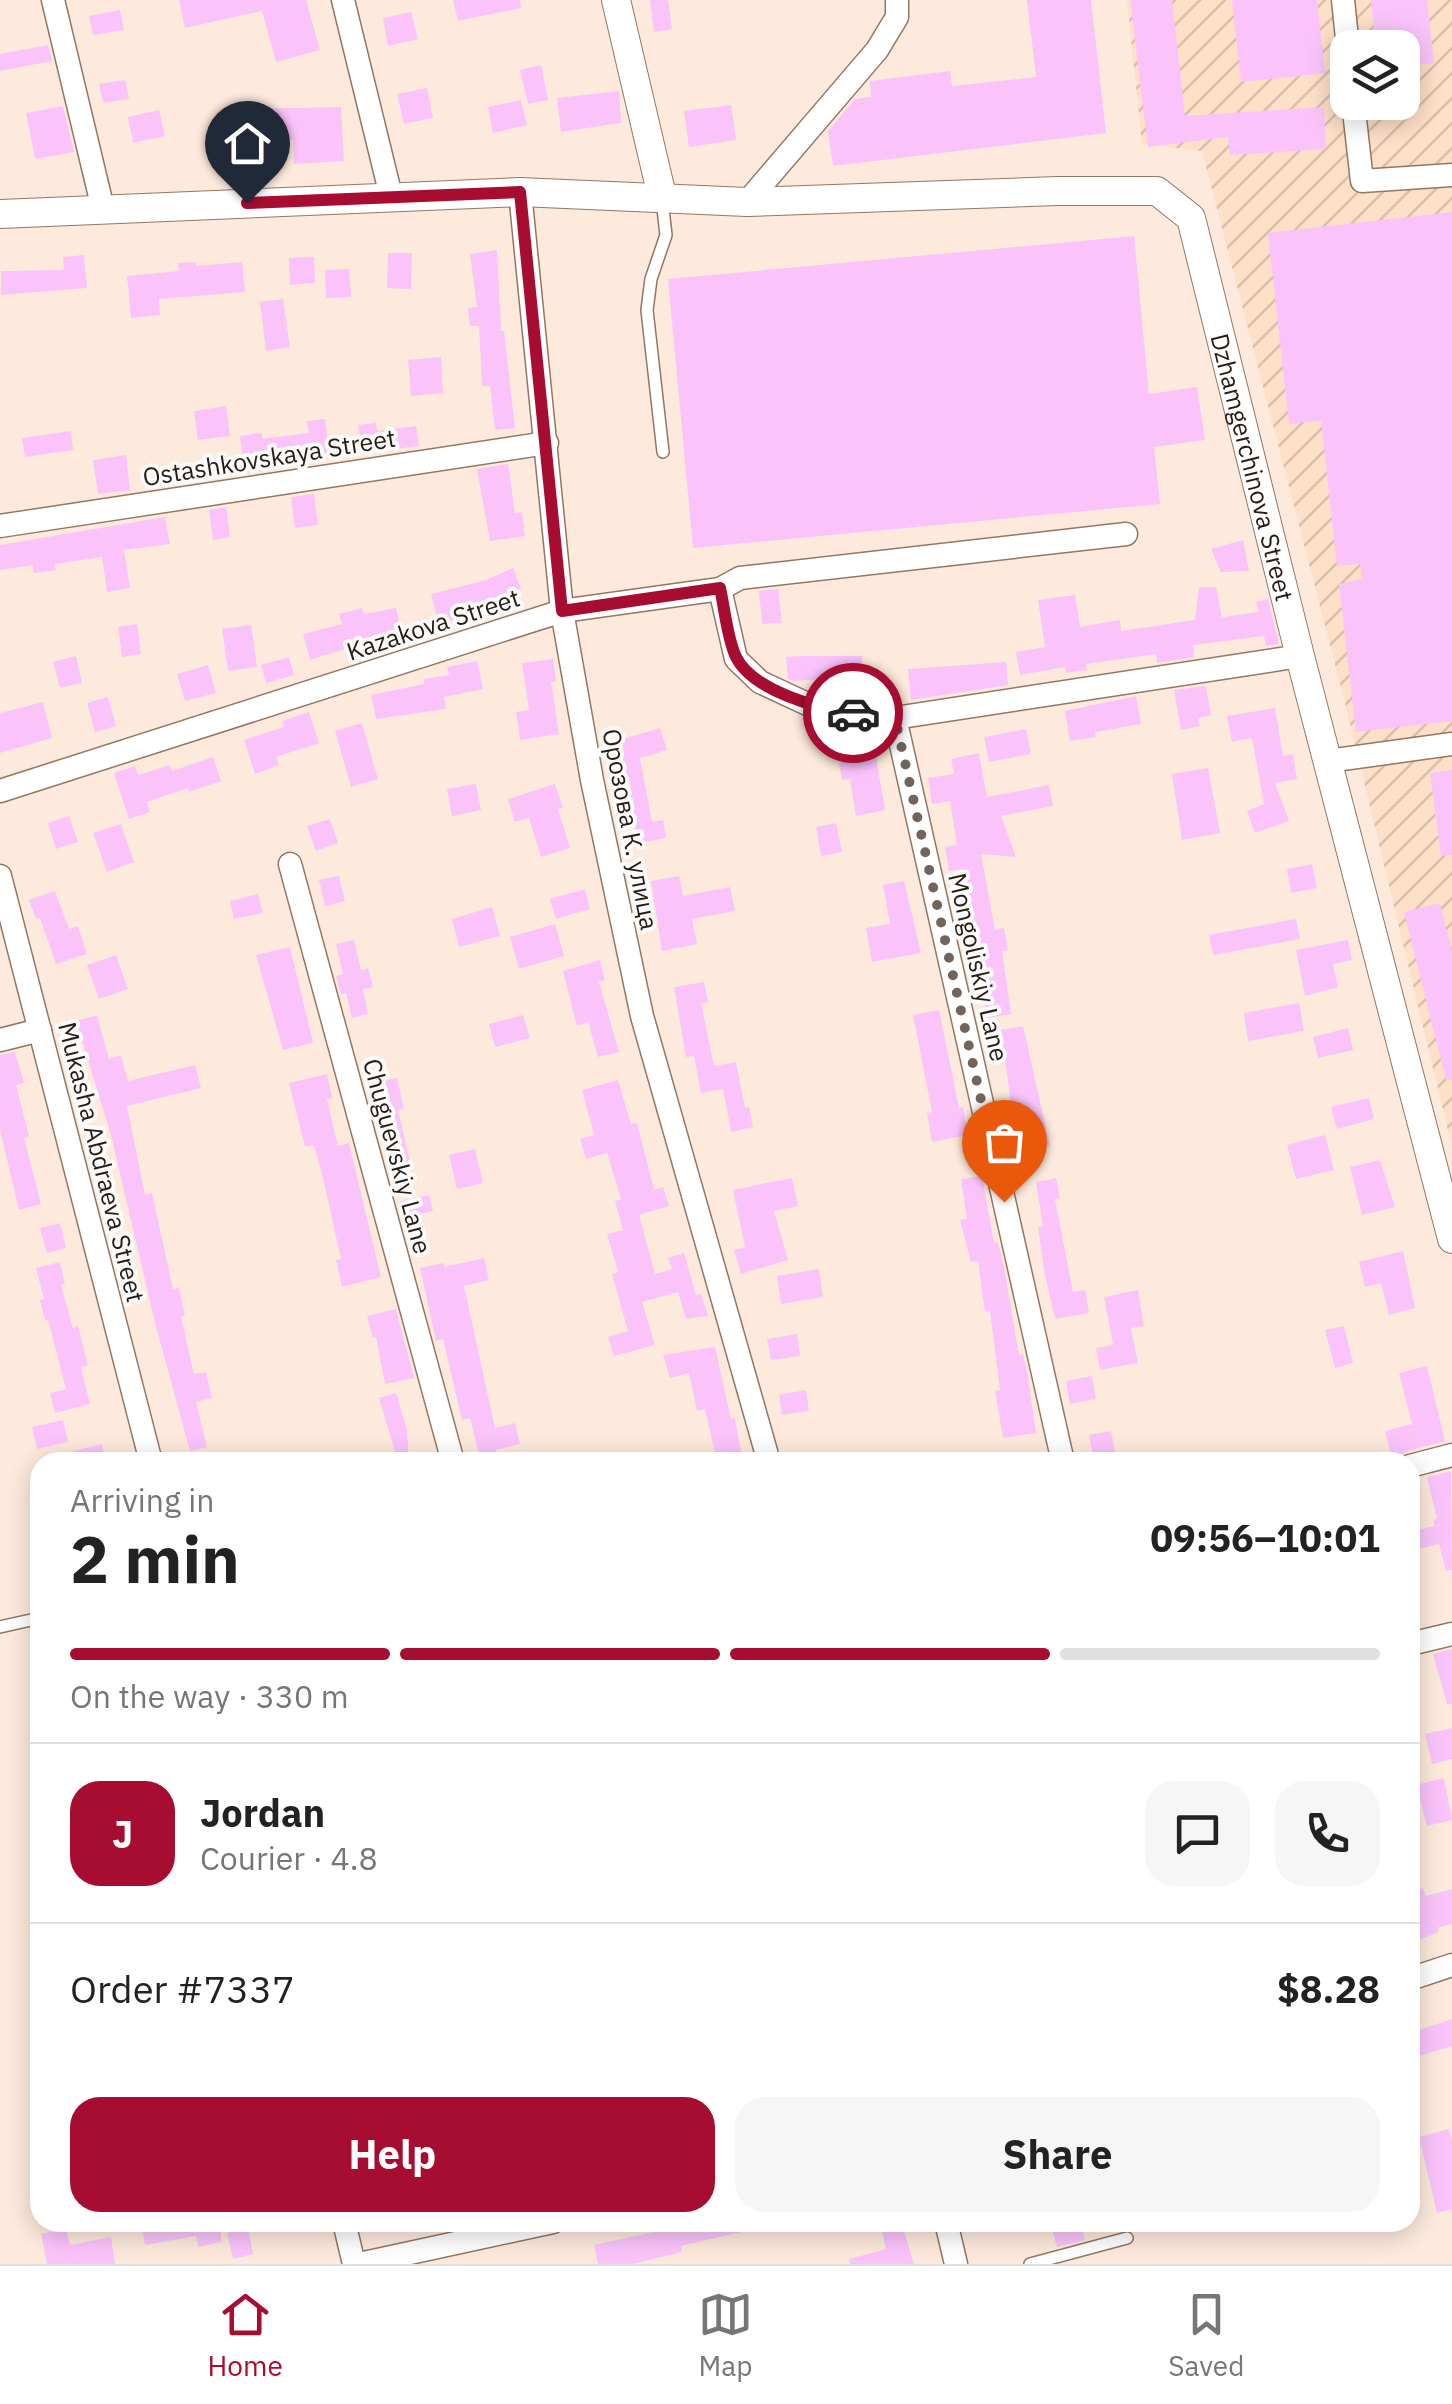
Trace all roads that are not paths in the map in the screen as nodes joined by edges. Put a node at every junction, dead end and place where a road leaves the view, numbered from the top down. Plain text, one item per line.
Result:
1 (53, 0) edge
2 (343, 0) edge
3 (616, 0) edge
4 (897, 0) edge
5 (1342, 0) edge
6 (1346, 30) edge
7 (1355, 120) edge
8 (1452, 176) edge
9 (520, 192) junction
10 (391, 196) junction
11 (662, 196) junction
12 (747, 202) junction
13 (103, 209) junction
14 (0, 214) edge
15 (547, 443) junction
16 (663, 452) dead end
17 (0, 526) edge
18 (1126, 534) dead end
19 (720, 588) junction
20 (562, 611) junction
21 (1300, 656) junction
22 (895, 718) junction
23 (1452, 744) edge
24 (1328, 761) junction
25 (0, 791) edge
26 (290, 864) dead end
27 (0, 876) edge
28 (40, 1030) junction
29 (0, 1040) edge
30 (1452, 1239) edge
31 (149, 1452) edge
32 (450, 1452) edge
33 (766, 1452) edge
34 (1062, 1452) edge
35 (1452, 1455) edge
36 (1420, 1463) edge
37 (30, 1620) edge
38 (0, 1627) edge
39 (1452, 1634) edge
40 (1420, 1642) edge
41 (1452, 1965) edge
42 (1420, 1976) edge
43 (347, 2232) edge
44 (507, 2232) edge
45 (948, 2232) edge
46 (1127, 2238) dead end
47 (357, 2264) edge
48 (956, 2264) edge
49 (1030, 2264) edge

1 - 13 street
2 - 10 street
3 - 11 street
4 - 12 street
5 - 6 street
7 - 8 street
9 - 10 street, Dzhamgerchinova Street
9 - 11 street, Dzhamgerchinova Street
9 - 15 street, Орозова К. улица
10 - 13 street, Dzhamgerchinova Street
11 - 12 street, Dzhamgerchinova Street
11 - 16 lane
12 - 21 street, Dzhamgerchinova Street
13 - 14 street, Dzhamgerchinova Street
15 - 17 street, Ostashkovskaya Street
15 - 20 street, Орозова К. улица
18 - 19 street, Kazakova Street
19 - 20 street, Kazakova Street
19 - 22 street
20 - 25 street, Kazakova Street
20 - 33 street, Орозова К. улица
21 - 22 street
21 - 24 street, Dzhamgerchinova Street
22 - 34 street, Mongoliskiy Lane
23 - 24 street
24 - 30 street, Dzhamgerchinova Street
26 - 32 street, Chuguevskiy Lane
27 - 28 street, Mukasha Abdraeva Street
28 - 29 street
28 - 31 street, Mukasha Abdraeva Street
35 - 36 street
37 - 38 lane
39 - 40 street
41 - 42 street
43 - 47 street
44 - 47 street
45 - 48 street
46 - 49 lane

